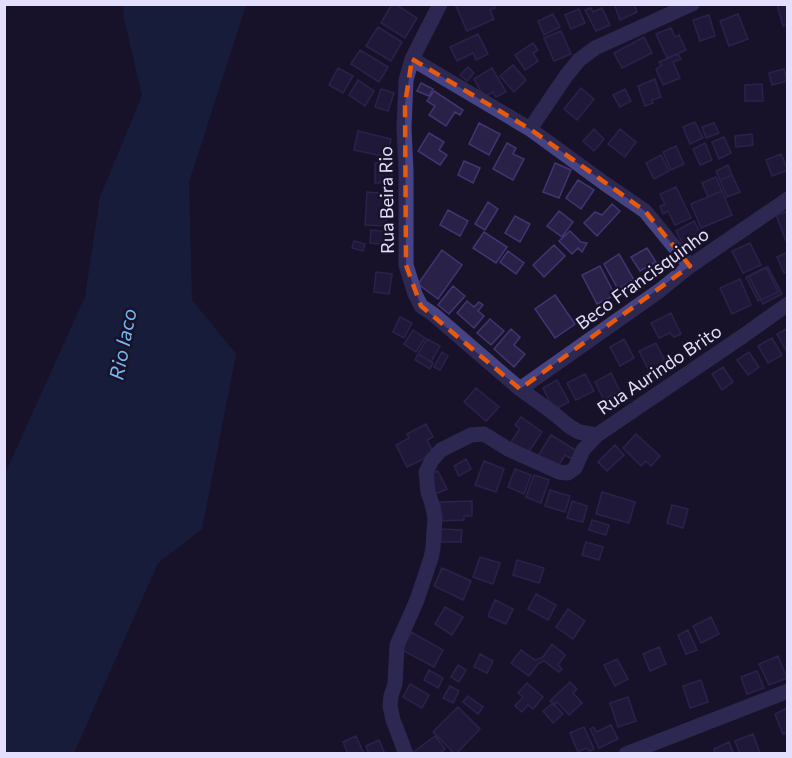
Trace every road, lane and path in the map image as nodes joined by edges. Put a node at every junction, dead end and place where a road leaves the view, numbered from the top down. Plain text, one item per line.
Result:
1 (440, 4) edge
2 (692, 4) edge
3 (412, 59) junction
4 (530, 129) junction
5 (788, 199) edge
6 (690, 266) junction
7 (788, 304) edge
8 (520, 389) junction
9 (597, 435) junction
10 (788, 691) edge
11 (406, 753) edge
12 (626, 753) edge

1 - 3 street, Rua Beira Rio
2 - 4 street
3 - 4 street
3 - 8 street, Rua Beira Rio
4 - 6 street
5 - 6 street, Beco Francisquinho
6 - 8 street, Beco Francisquinho
7 - 9 street, Rua Aurindo Brito
8 - 9 street, Rua Aurindo Brito
9 - 11 street
10 - 12 street

